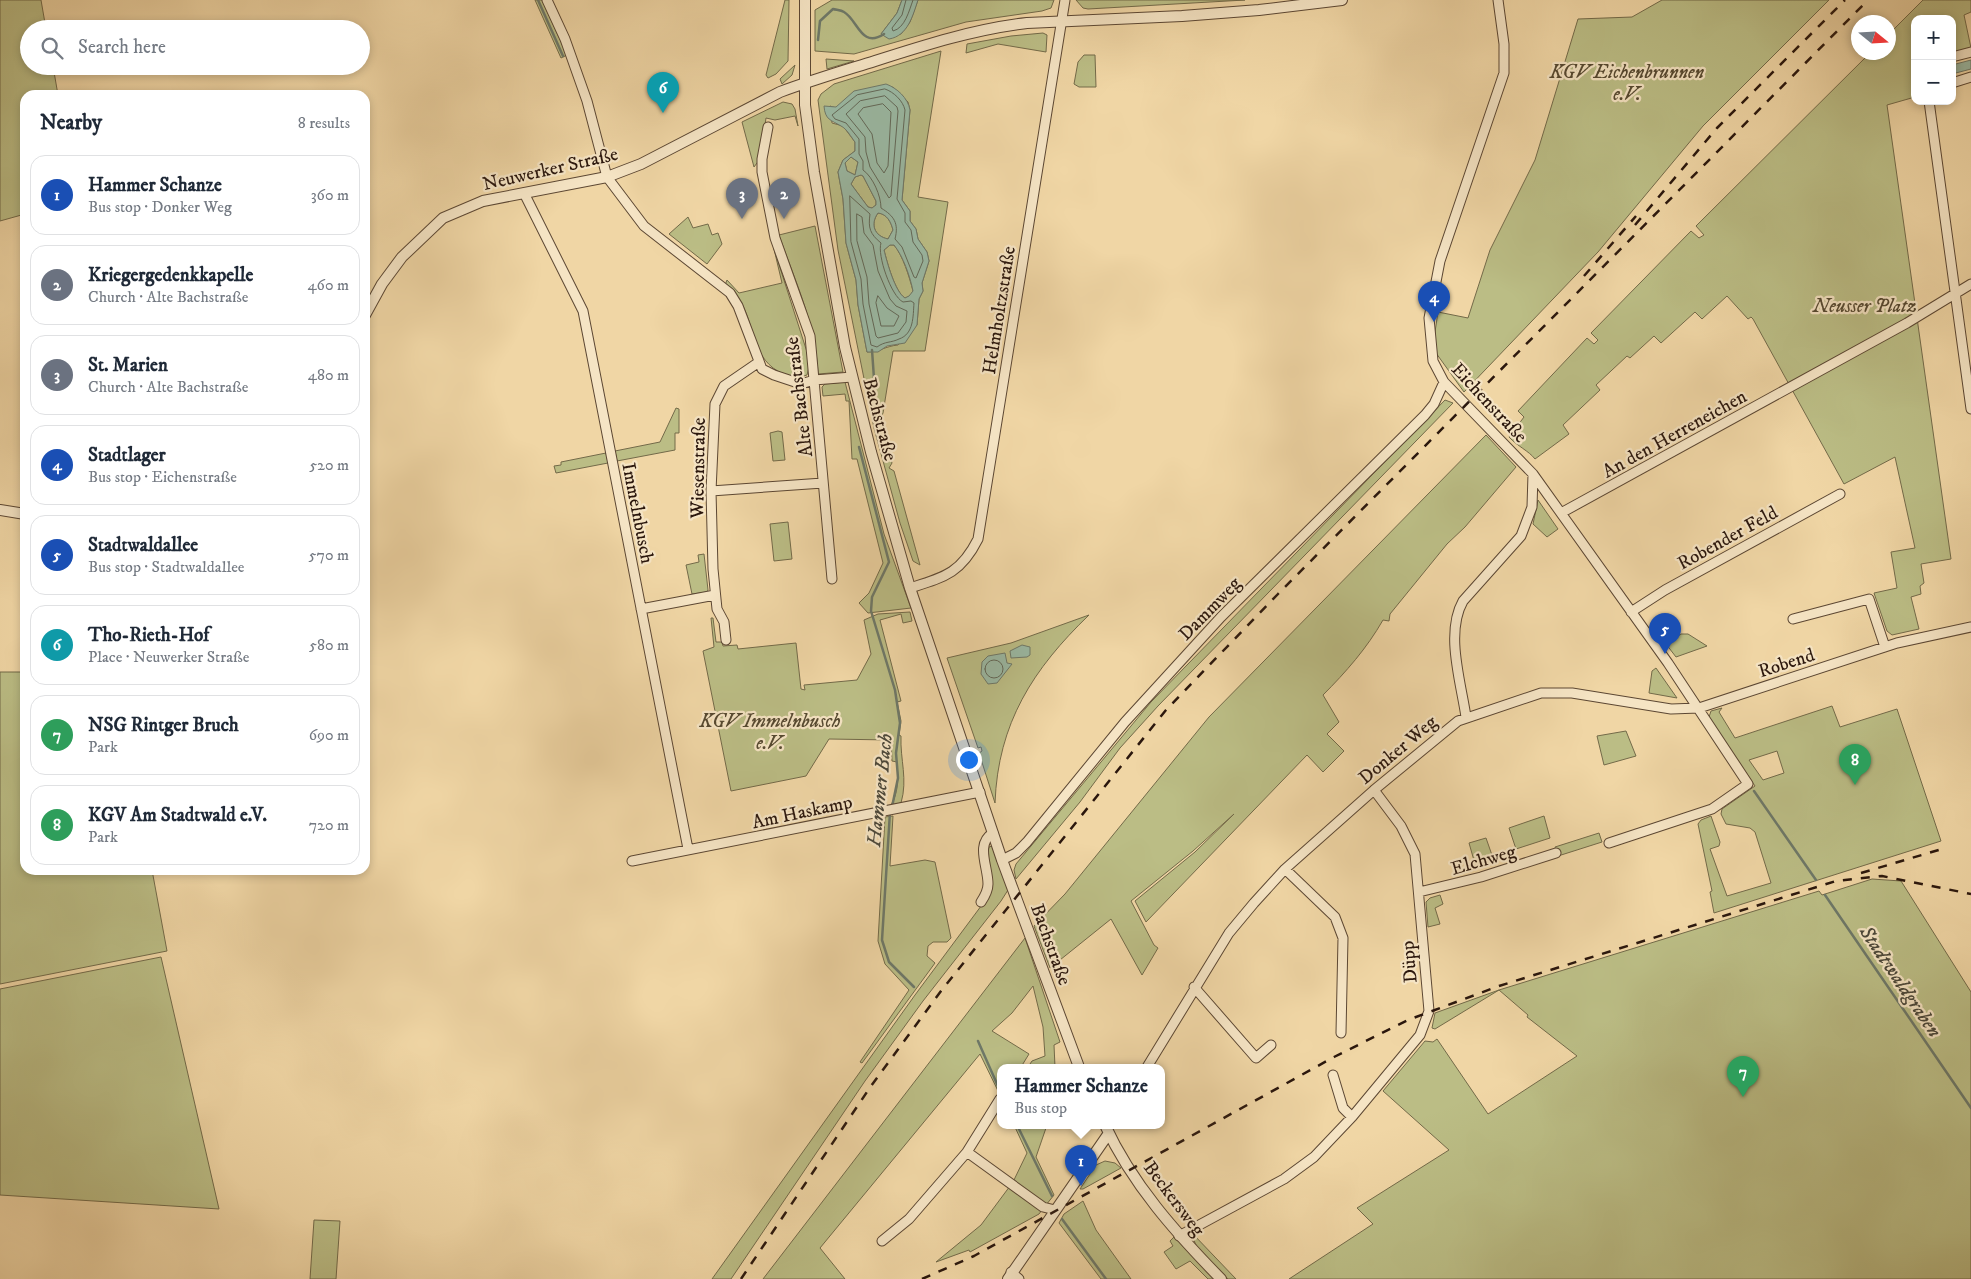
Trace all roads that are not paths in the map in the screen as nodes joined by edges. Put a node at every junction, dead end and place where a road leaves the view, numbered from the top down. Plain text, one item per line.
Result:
1 (547, 0) edge
2 (805, 0) edge
3 (1065, 0) edge
4 (1342, 0) edge
5 (1498, 0) edge
6 (1063, 21) junction
7 (1971, 52) edge
8 (1956, 56) edge
9 (1971, 77) edge
10 (1956, 82) edge
11 (805, 83) junction
12 (1930, 105) edge
13 (768, 127) dead end
14 (607, 177) junction
15 (524, 193) junction
16 (1971, 284) edge
17 (1956, 293) junction
18 (370, 306) edge
19 (759, 362) junction
20 (852, 377) junction
21 (814, 380) junction
22 (1444, 382) junction
23 (1971, 409) edge
24 (1533, 474) junction
25 (823, 483) junction
26 (711, 492) junction
27 (1840, 494) dead end
28 (0, 510) edge
29 (20, 513) edge
30 (1561, 513) junction
31 (832, 579) dead end
32 (910, 588) junction
33 (715, 595) junction
34 (641, 609) junction
35 (1631, 612) junction
36 (1793, 620) dead end
37 (1971, 627) edge
38 (726, 640) dead end
39 (1884, 647) junction
40 (1699, 708) junction
41 (1466, 717) junction
42 (1374, 790) junction
43 (980, 792) junction
44 (993, 833) junction
45 (1609, 843) dead end
46 (688, 849) junction
47 (1556, 853) dead end
48 (1002, 860) junction
49 (632, 861) dead end
50 (1285, 869) junction
51 (1419, 892) junction
52 (981, 902) dead end
53 (1194, 987) junction
54 (1341, 1033) dead end
55 (1271, 1045) dead end
56 (1078, 1064) edge
57 (1149, 1064) edge
58 (1333, 1075) dead end
59 (997, 1104) edge
60 (1352, 1117) junction
61 (1108, 1129) edge
62 (1110, 1129) edge
63 (967, 1152) junction
64 (1055, 1210) junction
65 (1179, 1236) junction
66 (882, 1241) dead end
67 (1013, 1277) edge
68 (1221, 1279) edge

1 - 14 street
2 - 11 street, Bachstraße
3 - 6 street, Helmholtzstraße
4 - 6 street, Neuwerker Straße
5 - 22 street, Eichenstraße
6 - 11 street, Neuwerker Straße
6 - 32 street, Helmholtzstraße
7 - 8 street
9 - 10 street
11 - 14 street, Neuwerker Straße
11 - 20 street, Bachstraße
12 - 17 street
13 - 21 street, Alte Bachstraße
14 - 15 street, Neuwerker Straße
14 - 19 street
15 - 18 street, Neuwerker Straße
15 - 34 street, Immelnbusch
16 - 17 street, An den Herreneichen
17 - 23 street
17 - 30 street, An den Herreneichen
19 - 21 street
19 - 26 street, Wiesenstraße
20 - 21 street
20 - 32 street, Bachstraße
21 - 25 street, Alte Bachstraße
22 - 24 street, Eichenstraße
22 - 48 street, Dammweg
24 - 30 street, Eichenstraße
24 - 41 street
25 - 26 street
25 - 31 street, Alte Bachstraße
26 - 33 street, Wiesenstraße
27 - 35 street, Robender Feld
28 - 29 street
30 - 35 street, Eichenstraße
32 - 43 street, Bachstraße
33 - 34 street
33 - 38 street, Wiesenstraße
34 - 46 street, Immelnbusch
35 - 40 street, Eichenstraße
36 - 39 street, Robend
37 - 39 street, Robend
39 - 40 street, Robend
40 - 41 street, Donker Weg
40 - 45 street, Eichenstraße
41 - 42 street, Donker Weg
42 - 50 street, Donker Weg
42 - 51 street, Düpp
43 - 44 street, Bachstraße
43 - 46 street, Am Haskamp
44 - 48 street, Bachstraße
44 - 52 street
46 - 49 street, Am Haskamp
47 - 51 street, Elchweg
48 - 56 street, Bachstraße
50 - 53 street, Donker Weg
50 - 54 street
51 - 60 street, Düpp
53 - 55 street
53 - 57 street, Donker Weg
58 - 60 street
59 - 63 street
60 - 65 street, Düpp
61 - 64 street
62 - 65 street, Beckersweg
63 - 64 street
63 - 66 street
64 - 67 street
65 - 68 street, Beckersweg

